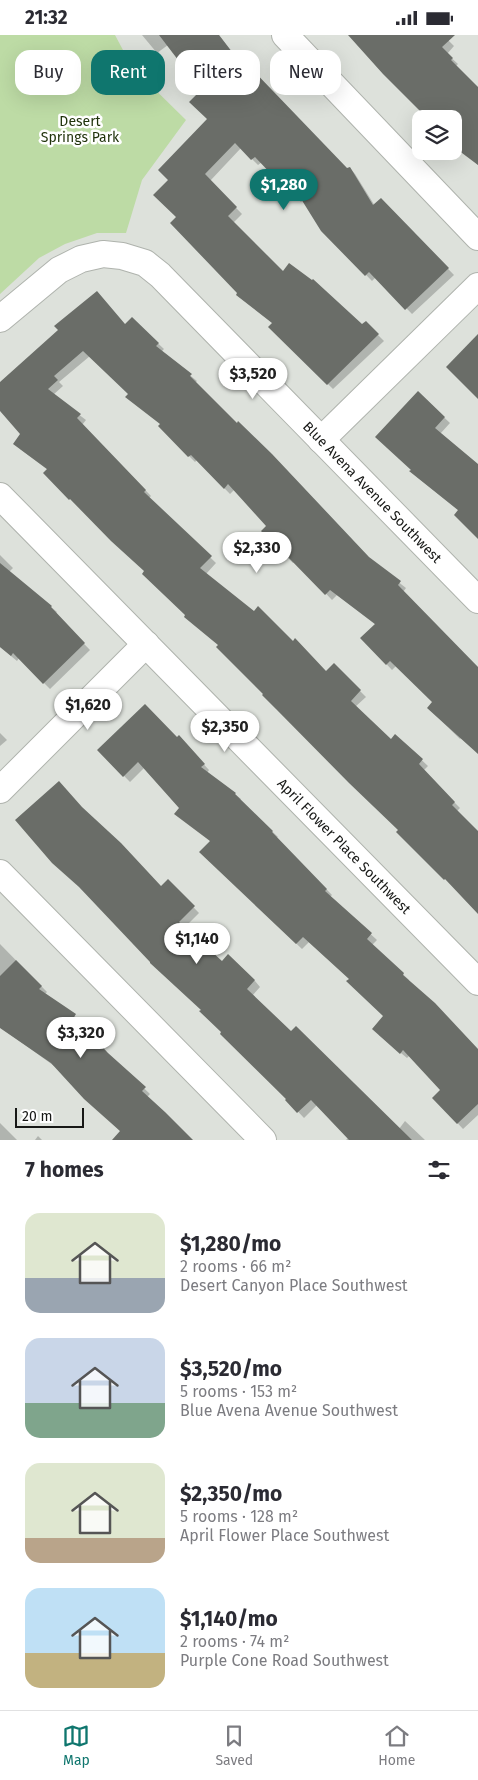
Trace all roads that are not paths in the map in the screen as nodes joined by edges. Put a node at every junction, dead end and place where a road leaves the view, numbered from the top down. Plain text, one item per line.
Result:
1 (285, 35) edge
2 (478, 237) edge
3 (478, 286) edge
4 (3, 316) edge
5 (321, 440) junction
6 (0, 497) edge
7 (478, 600) edge
8 (146, 644) junction
9 (0, 790) edge
10 (0, 873) edge
11 (478, 982) edge
12 (263, 1140) edge

1 - 2 street
3 - 5 street
4 - 5 street, Blue Avena Avenue Southwest
5 - 7 street, Blue Avena Avenue Southwest
6 - 8 street, April Flower Place Southwest
8 - 9 street
8 - 11 street, April Flower Place Southwest
10 - 12 street

